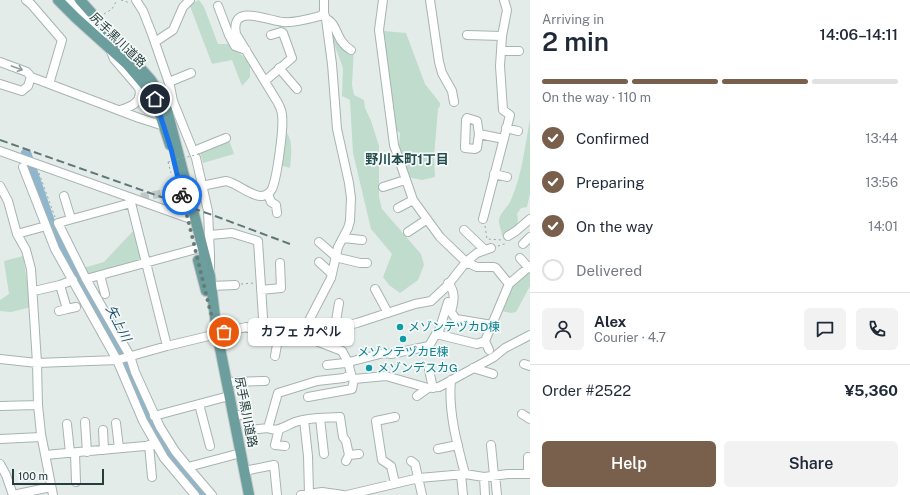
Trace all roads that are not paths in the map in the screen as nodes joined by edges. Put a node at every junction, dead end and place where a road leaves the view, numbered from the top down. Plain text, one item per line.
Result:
1 (26, 0) edge
2 (58, 0) edge
3 (68, 0) edge
4 (80, 0) edge
5 (136, 0) edge
6 (190, 0) edge
7 (324, 0) edge
8 (383, 0) edge
9 (430, 0) edge
10 (504, 0) edge
11 (218, 6) dead end
12 (325, 16) junction
13 (286, 22) junction
14 (271, 35) dead end
15 (467, 35) dead end
16 (502, 36) junction
17 (155, 42) junction
18 (114, 46) junction
19 (246, 50) junction
20 (351, 50) dead end
21 (502, 51) junction
22 (519, 51) dead end
23 (294, 56) dead end
24 (0, 62) edge
25 (279, 68) junction
26 (192, 73) dead end
27 (31, 78) junction
28 (265, 81) junction
29 (0, 84) edge
30 (48, 84) junction
31 (169, 84) junction
32 (297, 89) dead end
33 (159, 93) junction
34 (454, 102) dead end
35 (120, 110) junction
36 (164, 126) junction
37 (506, 128) junction
38 (518, 131) dead end
39 (479, 134) dead end
40 (226, 138) dead end
41 (504, 139) junction
42 (0, 151) edge
43 (197, 153) junction
44 (23, 163) junction
45 (494, 174) junction
46 (507, 177) dead end
47 (405, 180) junction
48 (202, 185) junction
49 (0, 186) edge
50 (383, 187) dead end
51 (180, 190) junction
52 (268, 194) junction
53 (64, 196) dead end
54 (141, 197) tunnel mouth
55 (413, 200) junction
56 (131, 201) junction
57 (398, 208) dead end
58 (277, 213) dead end
59 (188, 218) junction
60 (530, 218) edge
61 (71, 219) junction
62 (483, 219) road end
63 (426, 220) junction
64 (46, 226) junction
65 (464, 230) dead end
66 (408, 232) dead end
67 (17, 234) junction
68 (210, 234) junction
69 (508, 236) dead end
70 (530, 237) edge
71 (343, 238) junction
72 (362, 240) dead end
73 (319, 242) dead end
74 (523, 244) dead end
75 (196, 249) junction
76 (335, 257) junction
77 (520, 258) dead end
78 (146, 262) junction
79 (319, 262) dead end
80 (466, 262) junction
81 (280, 263) dead end
82 (362, 265) dead end
83 (530, 267) edge
84 (332, 274) junction
85 (100, 275) junction
86 (86, 279) junction
87 (73, 280) junction
88 (210, 281) junction
89 (447, 284) junction
90 (509, 284) junction
91 (60, 285) junction
92 (235, 285) road end
93 (261, 286) junction
94 (375, 289) dead end
95 (34, 291) junction
96 (105, 294) dead end
97 (339, 303) dead end
98 (76, 307) dead end
99 (388, 313) junction
100 (492, 325) junction
101 (335, 328) junction
102 (217, 333) junction
103 (266, 334) junction
104 (302, 334) junction
105 (438, 334) junction
106 (530, 335) edge
107 (278, 339) junction
108 (485, 341) junction
109 (167, 346) junction
110 (489, 350) dead end
111 (130, 356) junction
112 (275, 356) dead end
113 (116, 358) junction
114 (0, 359) edge
115 (348, 362) junction
116 (37, 363) junction
117 (327, 365) dead end
118 (473, 368) junction
119 (429, 370) dead end
120 (493, 374) dead end
121 (353, 377) junction
122 (451, 380) junction
123 (265, 381) dead end
124 (226, 382) junction
125 (431, 388) junction
126 (229, 396) junction
127 (417, 396) dead end
128 (308, 397) dead end
129 (199, 404) junction
130 (38, 405) junction
131 (0, 406) edge
132 (522, 414) dead end
133 (233, 415) junction
134 (391, 415) dead end
135 (154, 416) junction
136 (320, 418) junction
137 (530, 419) edge
138 (304, 420) junction
139 (85, 422) dead end
140 (116, 423) dead end
141 (68, 424) dead end
142 (268, 428) junction
143 (279, 429) junction
144 (103, 430) dead end
145 (42, 437) junction
146 (0, 439) edge
147 (491, 444) dead end
148 (152, 445) junction
149 (458, 445) junction
150 (210, 446) dead end
151 (285, 446) dead end
152 (118, 448) junction
153 (438, 449) dead end
154 (104, 450) junction
155 (87, 452) junction
156 (73, 453) junction
157 (240, 453) junction
158 (324, 454) dead end
159 (359, 454) dead end
160 (45, 455) junction
161 (528, 457) dead end
162 (411, 461) dead end
163 (1, 462) edge
164 (188, 467) junction
165 (244, 471) junction
166 (463, 474) junction
167 (529, 474) edge
168 (494, 475) junction
169 (152, 477) dead end
170 (484, 477) junction
171 (419, 478) junction
172 (76, 482) dead end
173 (395, 483) junction
174 (52, 491) edge
175 (309, 494) junction
176 (195, 495) edge
177 (212, 495) edge
178 (249, 495) edge
179 (277, 495) edge
180 (301, 495) edge
181 (343, 495) edge
182 (348, 495) edge
183 (422, 495) edge
184 (463, 495) edge
185 (485, 495) edge
186 (497, 495) edge

1 - 30 street
2 - 18 main road, 尻手黒川道路
3 - 18 street
4 - 18 main road, 尻手黒川道路
5 - 17 street
6 - 17 street
7 - 12 street
8 - 47 street
9 - 34 street
10 - 16 street
11 - 19 street
12 - 13 street
12 - 20 street
12 - 71 street
13 - 19 street
13 - 23 street
14 - 25 street
15 - 16 street
16 - 21 street
17 - 31 street
18 - 33 main road, 尻手黒川道路
18 - 35 street
18 - 36 main road, 尻手黒川道路
19 - 28 street
21 - 22 street
21 - 37 street
24 -> 27 street
25 - 28 street
25 - 32 street
26 - 31 street
27 - 29 street
27 - 30 street
28 - 52 street
30 - 35 street
31 - 33 street
31 - 43 street
33 - 51 main road, 尻手黒川道路
35 - 36 street
36 - 51 main road, 尻手黒川道路
37 - 38 street
37 - 41 street
39 - 41 street
40 - 43 street
41 - 45 street
42 - 44 street
43 - 48 street
44 - 56 street
44 - 64 street
45 - 46 street
45 - 62 street
47 - 50 street
47 - 55 street
48 - 51 street
48 - 52 street
48 - 68 street
49 - 67 street
51 - 59 main road, 尻手黒川道路
51 - 88 main road, 尻手黒川道路
52 - 58 street
53 - 61 street
54 - 56 street
55 - 57 street
55 - 63 street
56 - 59 street
56 - 61 street
56 - 78 street
59 - 75 main road, 尻手黒川道路
60 - 69 street
61 - 86 street
63 - 66 street
63 - 80 street
64 - 67 street
64 - 87 street
65 - 80 street
67 - 95 street
68 - 88 street
68 - 93 street
70 - 74 street
71 - 72 street
71 - 76 street
73 - 76 street
75 - 78 street
75 - 102 main road, 尻手黒川道路
76 - 82 street
76 - 84 street
77 - 83 street
78 - 85 street
78 - 109 street
79 - 84 street
80 - 89 street
80 - 90 street
81 - 93 street
83 - 90 street
84 - 104 street
85 - 86 street
85 - 96 street
86 - 111 street
87 - 91 street
87 - 113 street
88 - 92 street
88 - 102 main road, 尻手黒川道路
89 - 99 street
89 - 100 street
89 - 105 street
90 - 100 street
91 - 95 street
91 - 98 street
93 - 103 street
94 - 99 street
95 - 116 street
97 - 101 street
99 - 101 street
100 - 108 street
101 - 104 street
102 - 103 street
102 - 109 street
102 - 124 main road, 尻手黒川道路
103 - 104 street
103 - 107 street
105 - 108 street
105 - 115 street
106 - 118 street
107 - 112 street
107 - 115 street
108 - 110 street
109 - 111 street
111 - 113 street
111 - 135 street
113 - 116 street
113 - 148 street
114 - 116 street
115 - 117 street
115 - 121 street
116 - 130 street
118 - 120 street
118 - 122 street
119 - 125 street
121 - 125 street
121 - 128 street
121 - 142 street
122 - 125 street
122 - 149 street
123 - 124 street
124 - 126 main road, 尻手黒川道路
125 - 127 street
126 - 129 street
126 - 133 main road, 尻手黒川道路
129 - 135 street
129 - 150 street
130 - 131 street
130 - 145 street
132 - 137 street
133 - 142 street
133 - 157 main road, 尻手黒川道路
134 - 173 street
135 - 164 street
136 - 138 street
136 - 158 street
136 - 159 street
138 - 143 street
138 - 175 street
139 - 155 street
140 - 152 street
141 - 156 street
142 - 143 street
143 - 151 street
144 - 154 street
145 - 146 street
145 - 160 street
147 - 168 street
148 - 152 street
148 - 169 street
148 - 176 street
149 - 153 street
149 - 166 street
152 - 154 street
154 - 155 street
155 - 156 street
156 - 160 street
156 - 172 street
157 - 164 street
157 - 165 main road, 尻手黒川道路
160 - 174 street
161 - 167 street
162 - 171 street
163 - 174 street
164 - 177 street
165 - 178 main road, 尻手黒川道路
165 - 179 street
166 - 170 street
166 - 171 street
166 - 184 street
167 - 168 street
168 - 170 street
168 - 186 street
170 - 185 street
171 - 173 street
171 - 183 street
173 - 182 street
175 - 180 street
175 - 181 street

